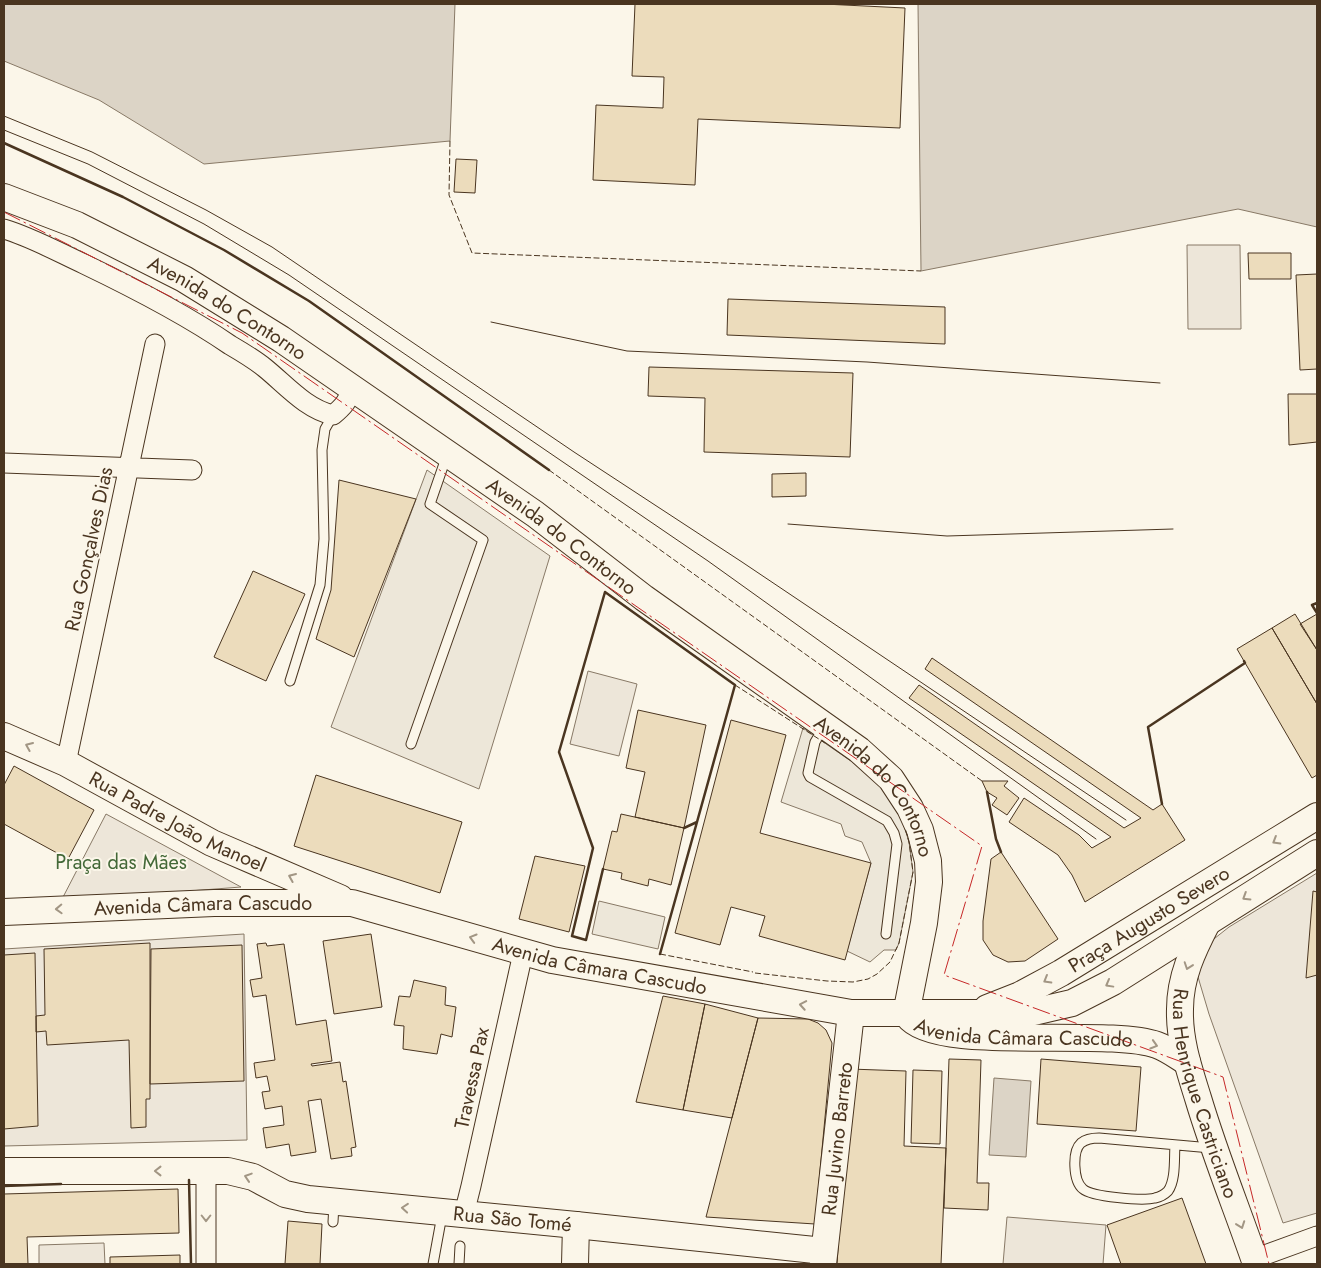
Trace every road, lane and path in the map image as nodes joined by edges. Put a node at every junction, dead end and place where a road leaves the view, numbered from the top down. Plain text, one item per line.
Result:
1 (4, 196) edge
2 (4, 229) edge
3 (155, 344) dead end
4 (352, 389) junction
5 (333, 415) junction
6 (447, 453) junction
7 (4, 463) edge
8 (129, 467) junction
9 (192, 470) dead end
10 (290, 680) dead end
11 (824, 727) junction
12 (4, 736) edge
13 (411, 744) dead end
14 (66, 763) junction
15 (1317, 816) edge
16 (1317, 853) edge
17 (352, 903) junction
18 (4, 912) edge
19 (1208, 922) junction
20 (886, 934) dead end
21 (523, 952) junction
22 (851, 1013) junction
23 (975, 1013) junction
24 (906, 1014) junction
25 (1187, 1062) junction
26 (1175, 1145) junction
27 (1213, 1148) junction
28 (206, 1171) junction
29 (4, 1172) edge
30 (453, 1213) junction
31 (576, 1225) junction
32 (1317, 1236) edge
33 (460, 1246) dead end
34 (823, 1258) edge
35 (1255, 1262) edge
36 (206, 1264) edge
37 (433, 1264) edge
38 (458, 1264) edge
39 (575, 1264) edge

1 - 4 main road, Avenida do Contorno
2 - 5 street
3 - 8 street, Rua Gonçalves Dias
4 - 5 street
4 - 6 main road, Avenida do Contorno
5 - 10 lane
6 - 11 main road, Avenida do Contorno
6 - 13 lane
7 - 8 street
8 - 9 street
8 - 14 street, Rua Gonçalves Dias
11 - 20 lane
11 - 24 main road, Avenida do Contorno
14 -> 12 main road, Rua Padre João Manoel
17 -> 14 main road, Rua Padre João Manoel
15 -> 23 main road, Praça Augusto Severo
16 -> 19 main road, Praça Augusto Severo
17 -> 18 main road, Avenida Câmara Cascudo
21 -> 17 main road, Avenida Câmara Cascudo
19 -> 23 main road, Praça Augusto Severo
19 -> 25 main road, Rua Henrique Castriciano
22 -> 21 main road, Avenida Câmara Cascudo
21 - 30 street, Travessa Pax
22 - 24 main road, Avenida Câmara Cascudo
22 - 34 main road, Rua Juvino Barreto
23 - 24 main road, Praça Augusto Severo
24 -> 25 main road, Avenida Câmara Cascudo
25 - 27 main road, Rua Henrique Castriciano
26 - 26 lane
26 - 27 lane
27 -> 35 main road, Rua Henrique Castriciano
28 -> 29 main road, Rua São Tomé
30 -> 28 main road, Rua São Tomé
28 -> 36 street
30 - 31 main road, Rua São Tomé
30 - 37 lane
31 - 34 main road, Rua São Tomé
31 - 39 main road
32 - 35 street
33 - 38 lane

